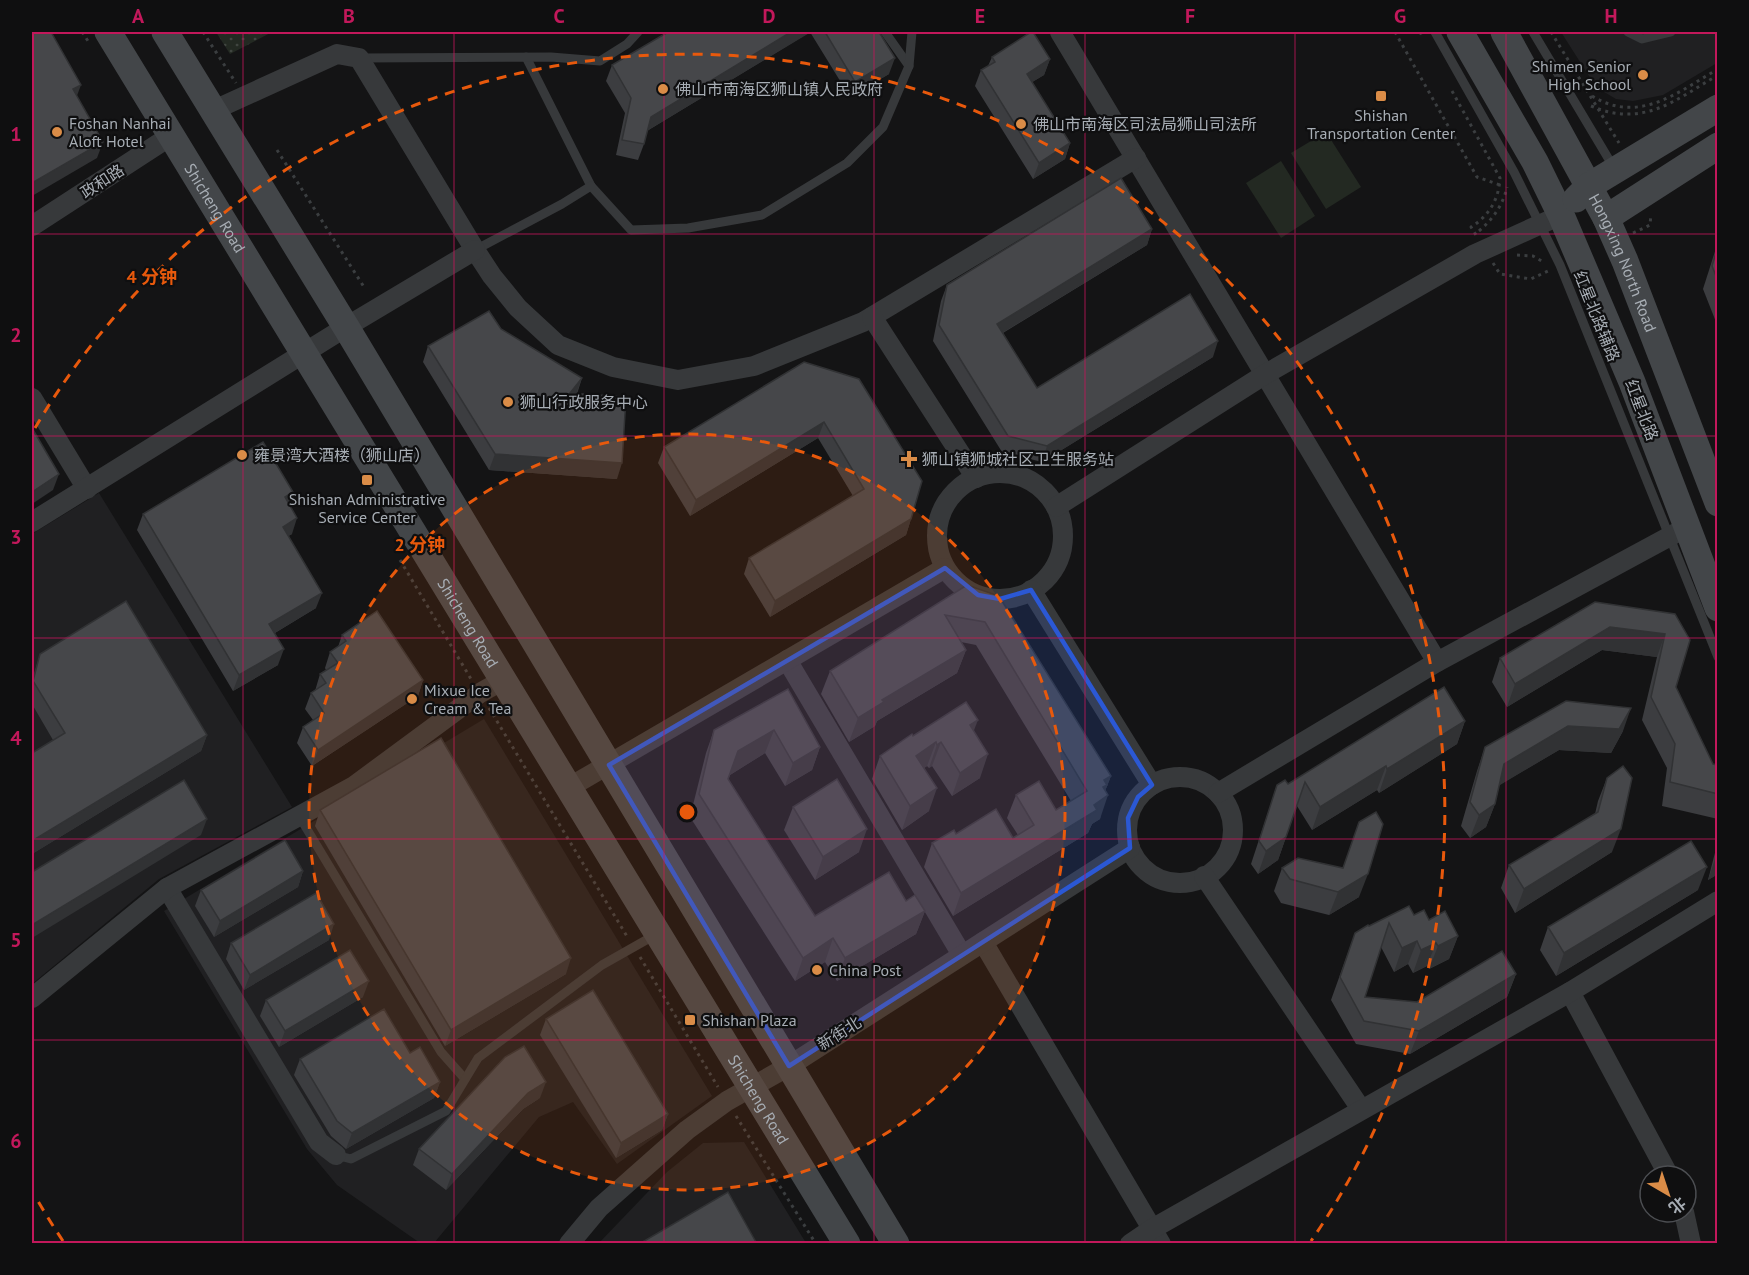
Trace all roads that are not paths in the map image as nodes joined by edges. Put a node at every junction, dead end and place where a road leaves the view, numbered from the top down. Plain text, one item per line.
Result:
1 (108, 32) edge
2 (165, 32) edge
3 (638, 32) edge
4 (885, 32) edge
5 (912, 32) edge
6 (1060, 32) edge
7 (1435, 32) edge
8 (1460, 32) edge
9 (1504, 32) edge
10 (1533, 32) edge
11 (1628, 32) edge
12 (1671, 32) edge
13 (526, 57) junction
14 (359, 58) junction
15 (909, 66) junction
16 (1718, 108) edge
17 (214, 110) junction
18 (172, 135) junction
19 (1718, 146) edge
20 (1136, 158) junction
21 (1615, 170) junction
22 (591, 186) junction
23 (1589, 186) junction
24 (1606, 218) junction
25 (1551, 219) junction
26 (32, 226) edge
27 (475, 250) junction
28 (872, 317) junction
29 (346, 327) junction
30 (305, 354) junction
31 (1264, 375) junction
32 (32, 398) edge
33 (976, 478) junction
34 (87, 489) junction
35 (1718, 503) edge
36 (1056, 507) junction
37 (32, 522) edge
38 (1678, 532) junction
39 (945, 568) junction
40 (1031, 590) junction
41 (1718, 608) edge
42 (1718, 657) edge
43 (787, 660) junction
44 (1437, 662) junction
45 (491, 686) junction
46 (609, 765) junction
47 (1152, 785) junction
48 (568, 788) junction
49 (1218, 793) junction
50 (299, 816) junction
51 (1130, 848) junction
52 (1204, 876) junction
53 (167, 888) junction
54 (1718, 901) edge
55 (657, 934) junction
56 (982, 942) junction
57 (962, 955) junction
58 (1570, 992) junction
59 (32, 998) edge
60 (789, 1066) junction
61 (465, 1079) junction
62 (751, 1088) junction
63 (1361, 1109) junction
64 (336, 1155) joint
65 (1663, 1164) edge
66 (1687, 1224) edge
67 (1156, 1236) edge
68 (569, 1244) edge
69 (847, 1244) edge
70 (896, 1244) edge
71 (1130, 1244) edge
72 (1691, 1244) edge

1 - 18 street, Shicheng Road
2 - 17 street
3 - 13 lane
4 - 15 lane
5 - 15 lane
6 - 20 street
7 - 25 lane
8 - 25 street
9 - 23 street, Hongxing North Road
10 - 21 lane
11 - 12 lane
13 - 14 lane
13 - 22 lane
14 - 17 street
14 - 27 street
15 - 22 lane
16 - 21 street
17 - 29 street
18 - 26 street, 政和路
18 - 30 street, Shicheng Road
19 - 24 street
20 - 28 street
20 - 31 street
21 - 23 street
22 - 27 lane
23 - 24 street, Hongxing North Road
23 - 25 street
24 - 25 street
24 - 35 street, Hongxing North Road
25 - 31 street
25 - 38 street, 红星北路
27 - 28 street
27 - 29 street
28 - 33 street
29 - 30 street
29 - 46 street
30 - 34 street
30 - 45 street, Shicheng Road
31 - 36 street
31 - 44 street
32 - 34 street
33 - 36 street
33 - 39 street
34 - 37 street
36 - 40 street
38 - 41 street, 红星北路
38 - 42 lane
38 - 44 street
39 - 40 street
39 - 43 street
40 - 47 street
43 - 46 street
43 - 57 street
44 - 49 street
45 - 48 street, Shicheng Road
45 - 50 street
46 - 48 street
46 - 60 street
47 - 49 street
47 - 51 street
48 - 55 street, Shicheng Road
49 - 52 street
50 - 53 street
50 - 61 lane
51 - 52 street
51 - 56 street, 新街北
52 - 63 street
53 - 59 street
53 - 64 street
54 - 58 street
55 - 61 lane
55 - 62 street, Shicheng Road
56 - 57 street, 新街北
56 - 67 street
57 - 60 street, 新街北
58 - 63 street
58 - 65 street
60 - 62 street, 新街北
60 - 70 street
61 - 64 lane
62 - 68 street, 新街北
62 - 69 street, Shicheng Road
63 - 67 street
66 - 72 street
67 - 71 street

